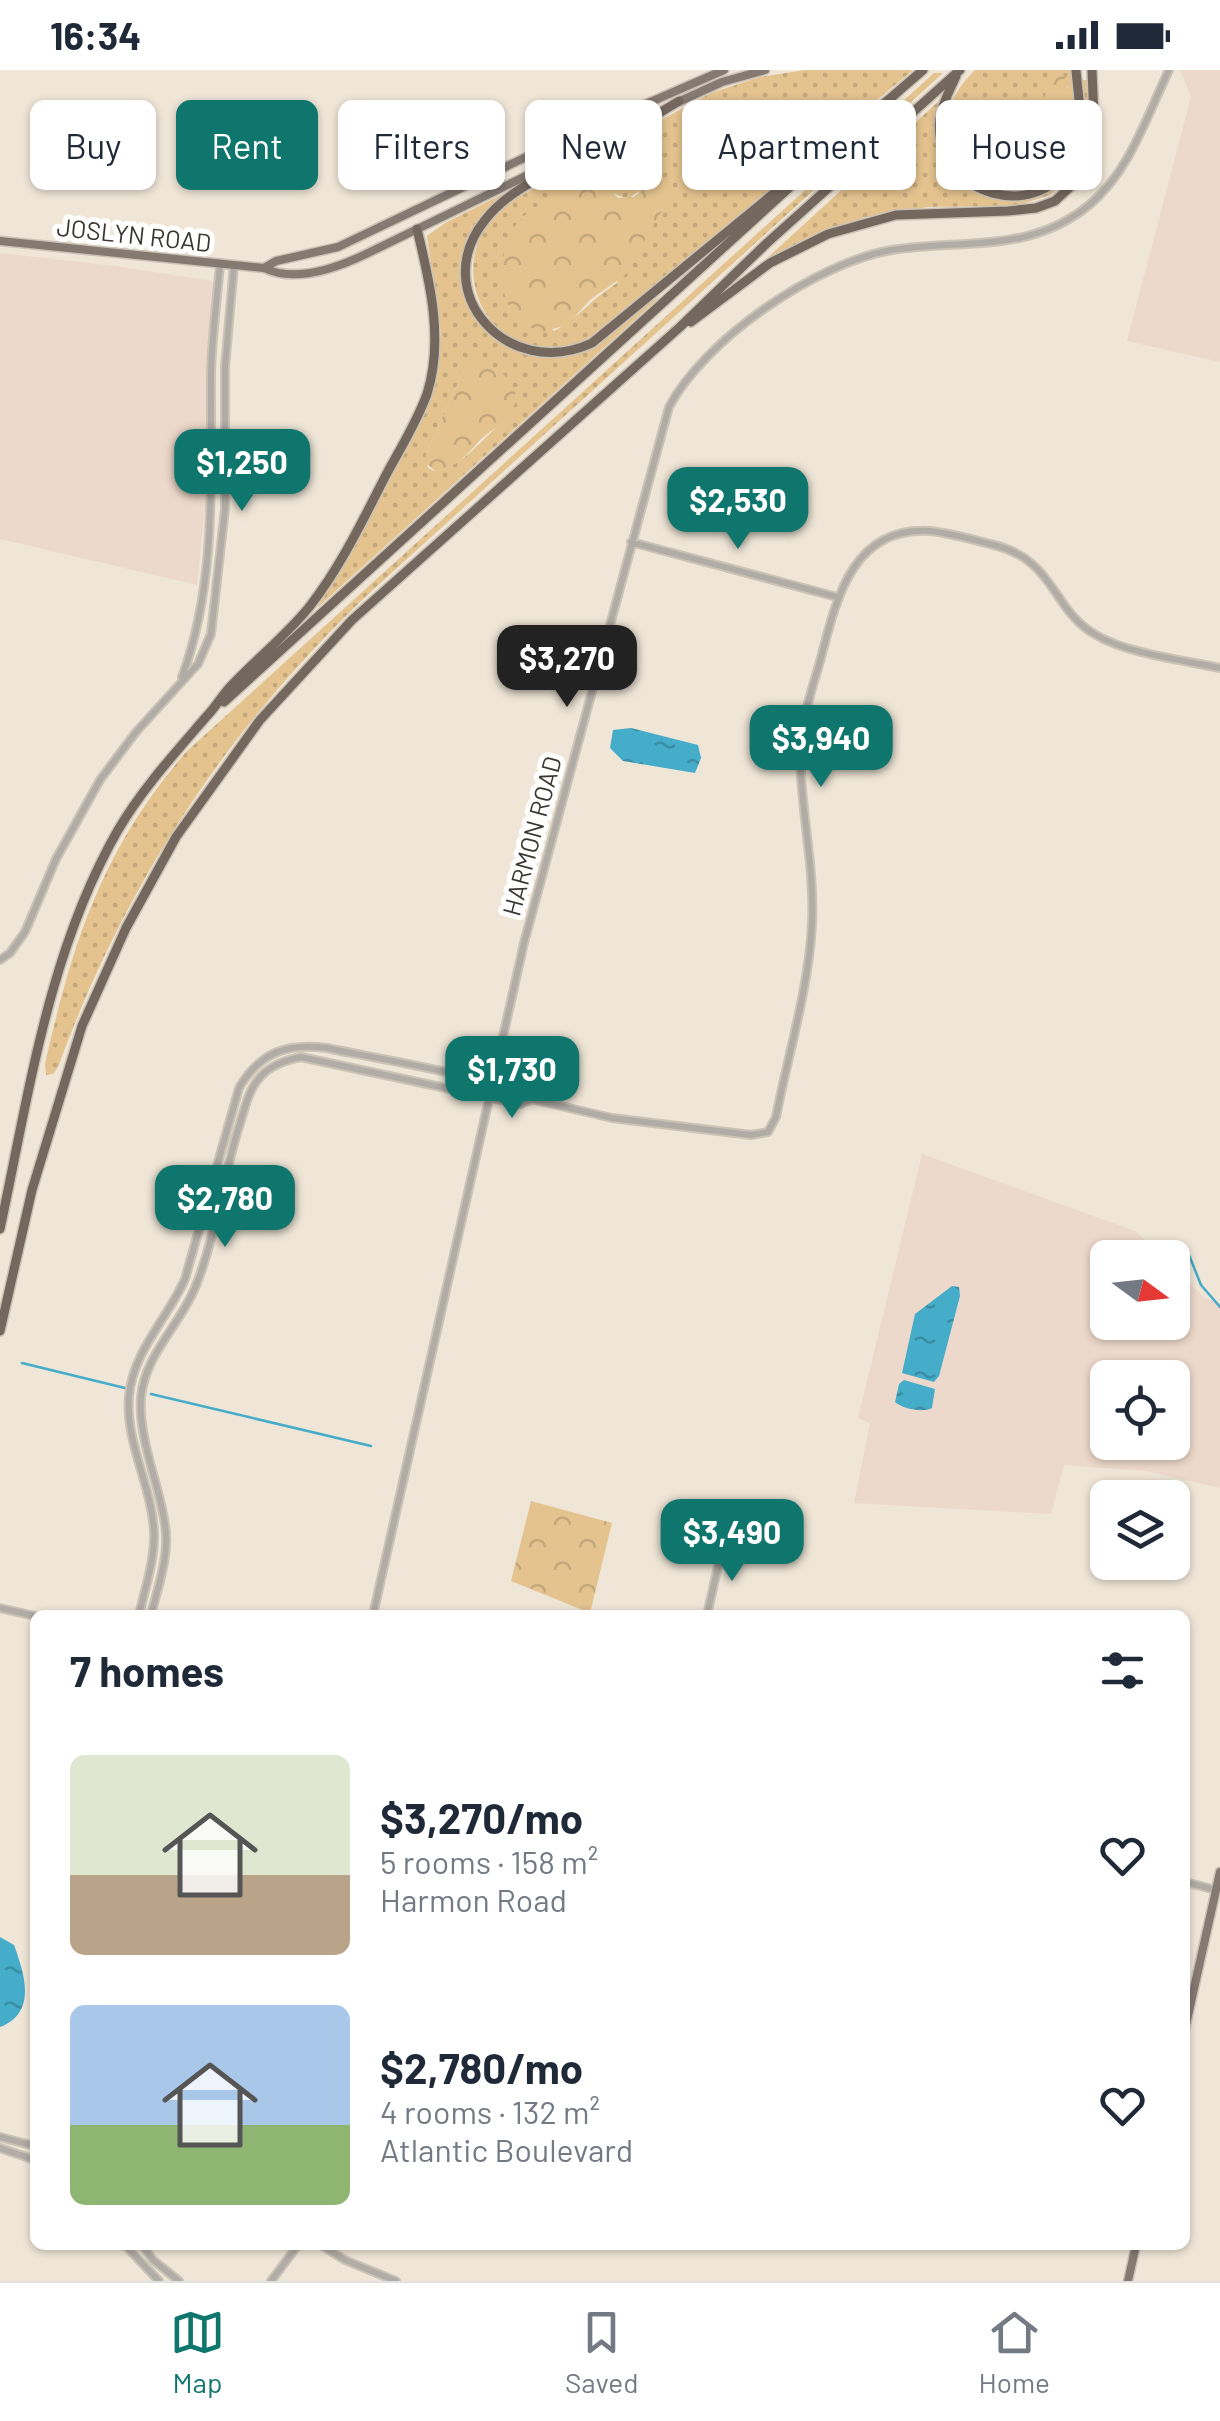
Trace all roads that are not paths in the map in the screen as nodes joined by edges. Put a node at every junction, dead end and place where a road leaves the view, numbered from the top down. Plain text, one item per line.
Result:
1 (724, 70) edge
2 (766, 70) edge
3 (923, 70) edge
4 (1076, 70) edge
5 (1092, 70) edge
6 (1168, 70) edge
7 (959, 71) edge
8 (888, 100) edge
9 (679, 101) junction
10 (777, 190) edge
11 (787, 190) edge
12 (421, 208) junction
13 (417, 229) junction
14 (0, 241) edge
15 (352, 241) junction
16 (353, 260) junction
17 (220, 264) junction
18 (234, 265) junction
19 (264, 268) junction
20 (680, 327) junction
21 (212, 360) junction
22 (226, 362) junction
23 (211, 483) junction
24 (225, 483) junction
25 (630, 542) junction
26 (837, 597) junction
27 (1220, 668) edge
28 (180, 683) junction
29 (208, 715) junction
30 (0, 960) edge
31 (492, 1084) junction
32 (490, 1096) junction
33 (531, 1100) junction
34 (0, 1229) edge
35 (0, 1331) edge
36 (723, 1544) dead end
37 (0, 1608) edge
38 (140, 1610) edge
39 (152, 1610) edge
40 (374, 1610) edge
41 (707, 1610) edge
42 (30, 1615) edge
43 (1220, 1872) edge
44 (1190, 1883) edge
45 (1216, 1890) junction
46 (1190, 2007) edge
47 (0, 2137) edge
48 (30, 2145) edge
49 (0, 2148) edge
50 (30, 2158) edge
51 (130, 2250) edge
52 (146, 2250) edge
53 (294, 2250) edge
54 (330, 2250) edge
55 (1135, 2250) edge
56 (159, 2281) edge
57 (179, 2281) edge
58 (271, 2281) edge
59 (396, 2281) edge
60 (1128, 2281) edge

1 - 12 main road, JOSLYN ROAD
2 - 9 main road, JOSLYN ROAD
3 - 8 highway
4 - 7 highway
5 - 20 highway
6 - 25 street, HARMON ROAD
7 - 20 highway
9 - 10 highway
9 - 13 main road, JOSLYN ROAD
11 - 29 highway
12 - 13 main road
12 - 15 main road, JOSLYN ROAD
13 - 16 main road, JOSLYN ROAD
13 - 29 highway
14 - 17 main road, JOSLYN ROAD
15 - 16 main road
15 - 19 main road, JOSLYN ROAD
16 - 19 main road, JOSLYN ROAD
17 - 18 main road, JOSLYN ROAD
17 - 21 street
18 - 19 main road, JOSLYN ROAD
18 - 22 street
20 - 35 highway
21 - 22 street
21 - 23 street
22 - 24 street
23 - 24 street
23 - 28 street
24 - 28 street
25 - 26 street
25 - 31 street, HARMON ROAD
26 - 27 street
26 - 33 street
28 - 30 street
29 - 34 highway
31 - 32 street, HARMON ROAD
31 - 33 street
31 - 38 street
32 - 33 street
32 - 39 street
32 - 40 street, HARMON ROAD
36 - 41 street
37 - 42 street
43 - 45 main road
44 - 45 street
45 - 46 main road
47 - 48 street
49 - 50 street
51 - 56 street
52 - 57 street
53 - 58 street
54 - 59 street
55 - 60 main road

